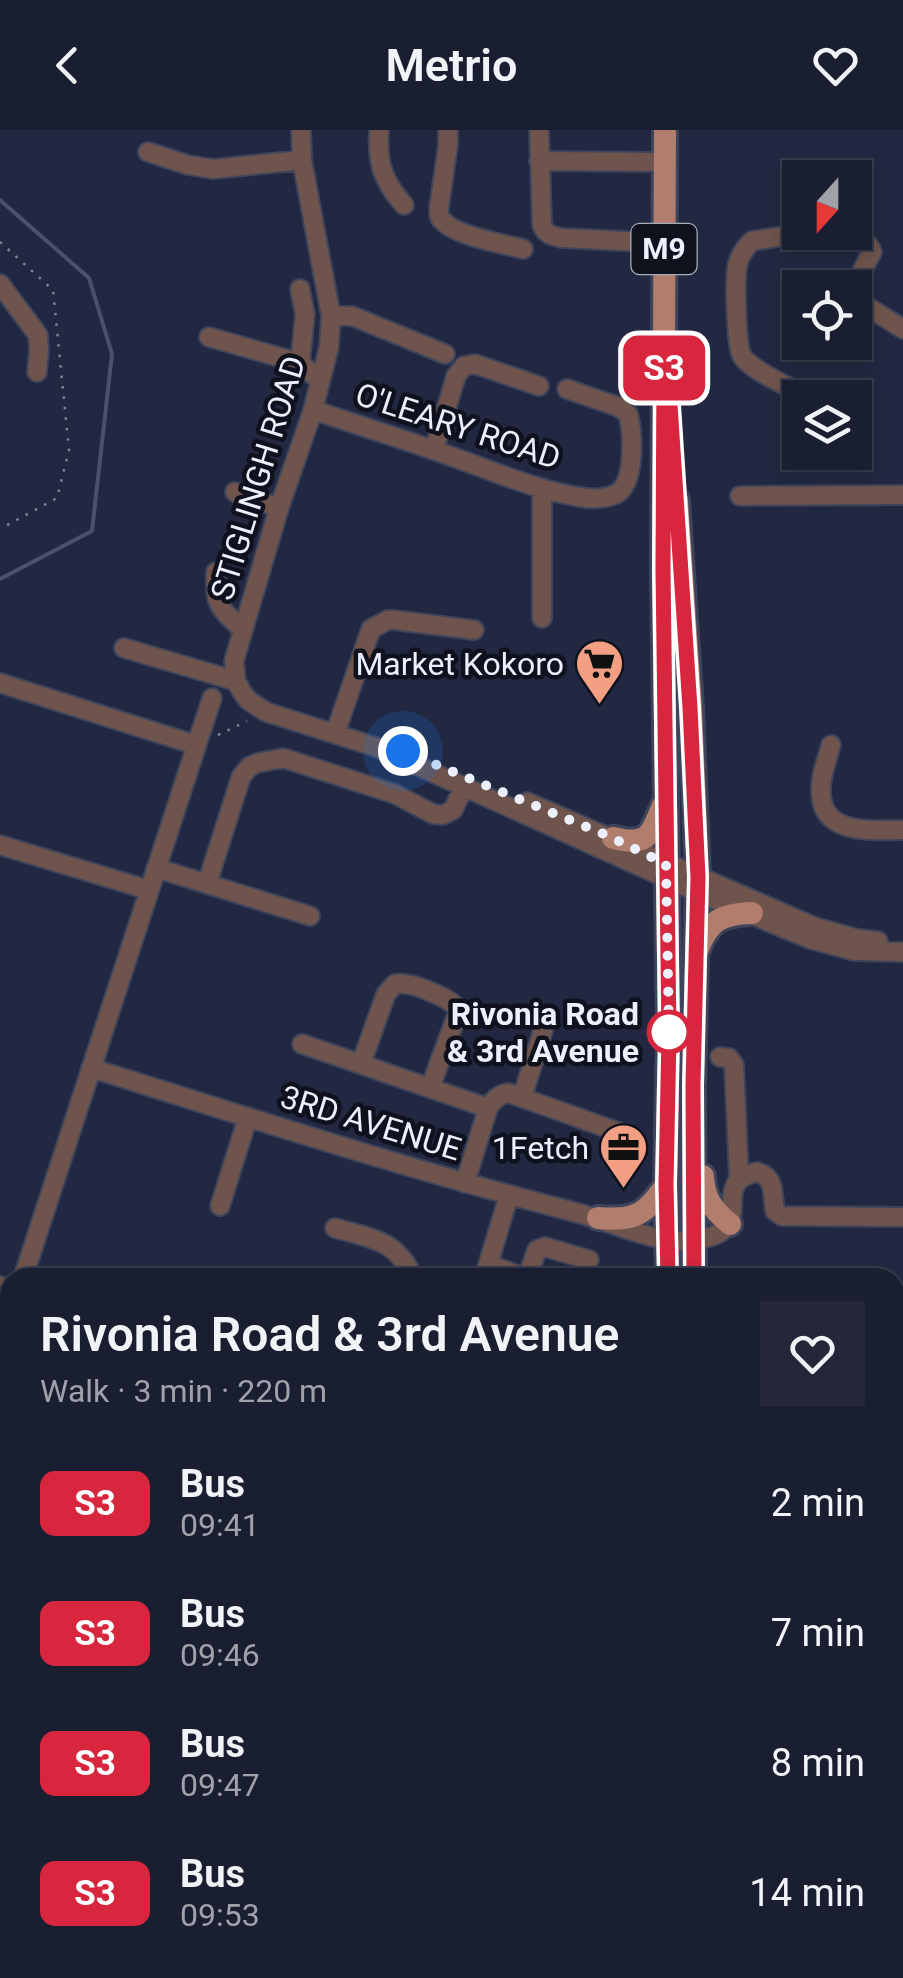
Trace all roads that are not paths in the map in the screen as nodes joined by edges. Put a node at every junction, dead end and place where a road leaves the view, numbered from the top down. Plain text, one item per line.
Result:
1 (301, 130) edge
2 (379, 130) edge
3 (448, 130) edge
4 (539, 130) edge
5 (664, 130) edge
6 (148, 152) dead end
7 (302, 160) junction
8 (539, 161) junction
9 (664, 162) junction
10 (404, 205) dead end
11 (782, 236) edge
12 (664, 243) junction
13 (522, 249) dead end
14 (0, 284) edge
15 (300, 289) dead end
16 (872, 309) edge
17 (332, 316) junction
18 (903, 328) edge
19 (209, 337) dead end
20 (444, 354) dead end
21 (300, 362) junction
22 (664, 367) junction
23 (37, 372) dead end
24 (320, 381) junction
25 (782, 383) edge
26 (539, 386) dead end
27 (567, 390) dead end
28 (313, 410) junction
29 (434, 450) junction
30 (542, 488) junction
31 (236, 492) dead end
32 (740, 496) dead end
33 (903, 496) edge
34 (279, 508) junction
35 (216, 572) dead end
36 (542, 618) dead end
37 (243, 630) junction
38 (474, 630) dead end
39 (124, 648) dead end
40 (236, 681) junction
41 (0, 683) edge
42 (212, 698) dead end
43 (335, 734) junction
44 (196, 744) junction
45 (831, 745) dead end
46 (376, 746) junction
47 (464, 786) junction
48 (666, 797) junction
49 (903, 830) edge
50 (613, 838) junction
51 (0, 845) edge
52 (156, 868) junction
53 (666, 871) junction
54 (207, 884) junction
55 (698, 884) junction
56 (149, 890) junction
57 (752, 913) junction
58 (310, 916) dead end
59 (903, 942) edge
60 (903, 952) edge
61 (696, 954) junction
62 (545, 1024) dead end
63 (302, 1044) dead end
64 (720, 1057) dead end
65 (361, 1064) junction
66 (91, 1068) junction
67 (693, 1085) junction
68 (430, 1088) junction
69 (522, 1098) junction
70 (488, 1108) junction
71 (248, 1117) junction
72 (621, 1133) dead end
73 (739, 1178) junction
74 (466, 1183) junction
75 (666, 1184) junction
76 (509, 1195) junction
77 (220, 1206) dead end
78 (903, 1217) edge
79 (598, 1218) junction
80 (730, 1224) junction
81 (335, 1228) dead end
82 (694, 1240) junction
83 (668, 1242) junction
84 (589, 1260) dead end
85 (26, 1268) edge
86 (409, 1268) edge
87 (487, 1268) edge
88 (530, 1268) edge
89 (668, 1268) edge
90 (694, 1268) edge

1 - 7 street, STIGLINGH ROAD
2 - 10 street
3 - 13 street
4 - 8 street
5 - 9 main road, M9
6 - 7 street
7 - 17 street, STIGLINGH ROAD
8 - 9 street
8 - 12 street
9 - 12 main road, M9
11 - 25 street
12 - 22 main road, M9
14 - 23 street
15 - 21 street
16 - 18 street
17 - 20 street
17 - 24 street, STIGLINGH ROAD
19 - 21 street
21 - 24 street
22 - 48 main road, M9
22 - 55 main road, M9
24 - 28 street, STIGLINGH ROAD
26 - 29 street
27 - 30 street, O'LEARY ROAD
28 - 29 street, O'LEARY ROAD
28 - 34 street, STIGLINGH ROAD
29 - 30 street, O'LEARY ROAD
30 - 36 street
31 - 34 street
32 - 33 street
34 - 37 street, STIGLINGH ROAD
35 - 37 street
37 - 40 street, STIGLINGH ROAD
38 - 43 street
39 - 40 street
40 - 43 street
41 - 44 street
42 - 44 street
43 - 46 street
44 - 52 street
45 - 49 street
46 - 47 street
46 - 50 street
47 - 53 street
47 - 54 street
48 - 50 main road
48 - 53 main road, M9
50 - 53 street
51 - 56 street
52 - 54 street
52 - 56 street
53 - 55 street
53 - 75 main road, M9
54 - 58 street
55 - 57 street
55 - 59 street
55 - 61 main road, M9
56 - 66 street
57 - 60 street
57 - 61 main road
61 - 67 main road, M9
62 - 69 street
63 - 65 street
64 - 73 street
65 - 68 street
65 - 68 street
66 - 71 street, 3RD AVENUE
66 - 85 street
67 - 80 main road
67 - 82 main road, M9
68 - 70 street
69 - 70 street
69 - 72 street
70 - 74 street
71 - 74 street, 3RD AVENUE
71 - 77 street
73 - 78 street
73 - 80 street
74 - 76 street, 3RD AVENUE
75 - 79 main road
75 - 83 main road, M9
76 - 79 street, 3RD AVENUE
76 - 87 street
79 - 83 street, 3RD AVENUE
80 - 82 street, 3RD AVENUE
81 - 86 street
82 - 83 street, 3RD AVENUE
82 - 90 main road, M9
83 - 89 main road, M9
84 - 88 street

